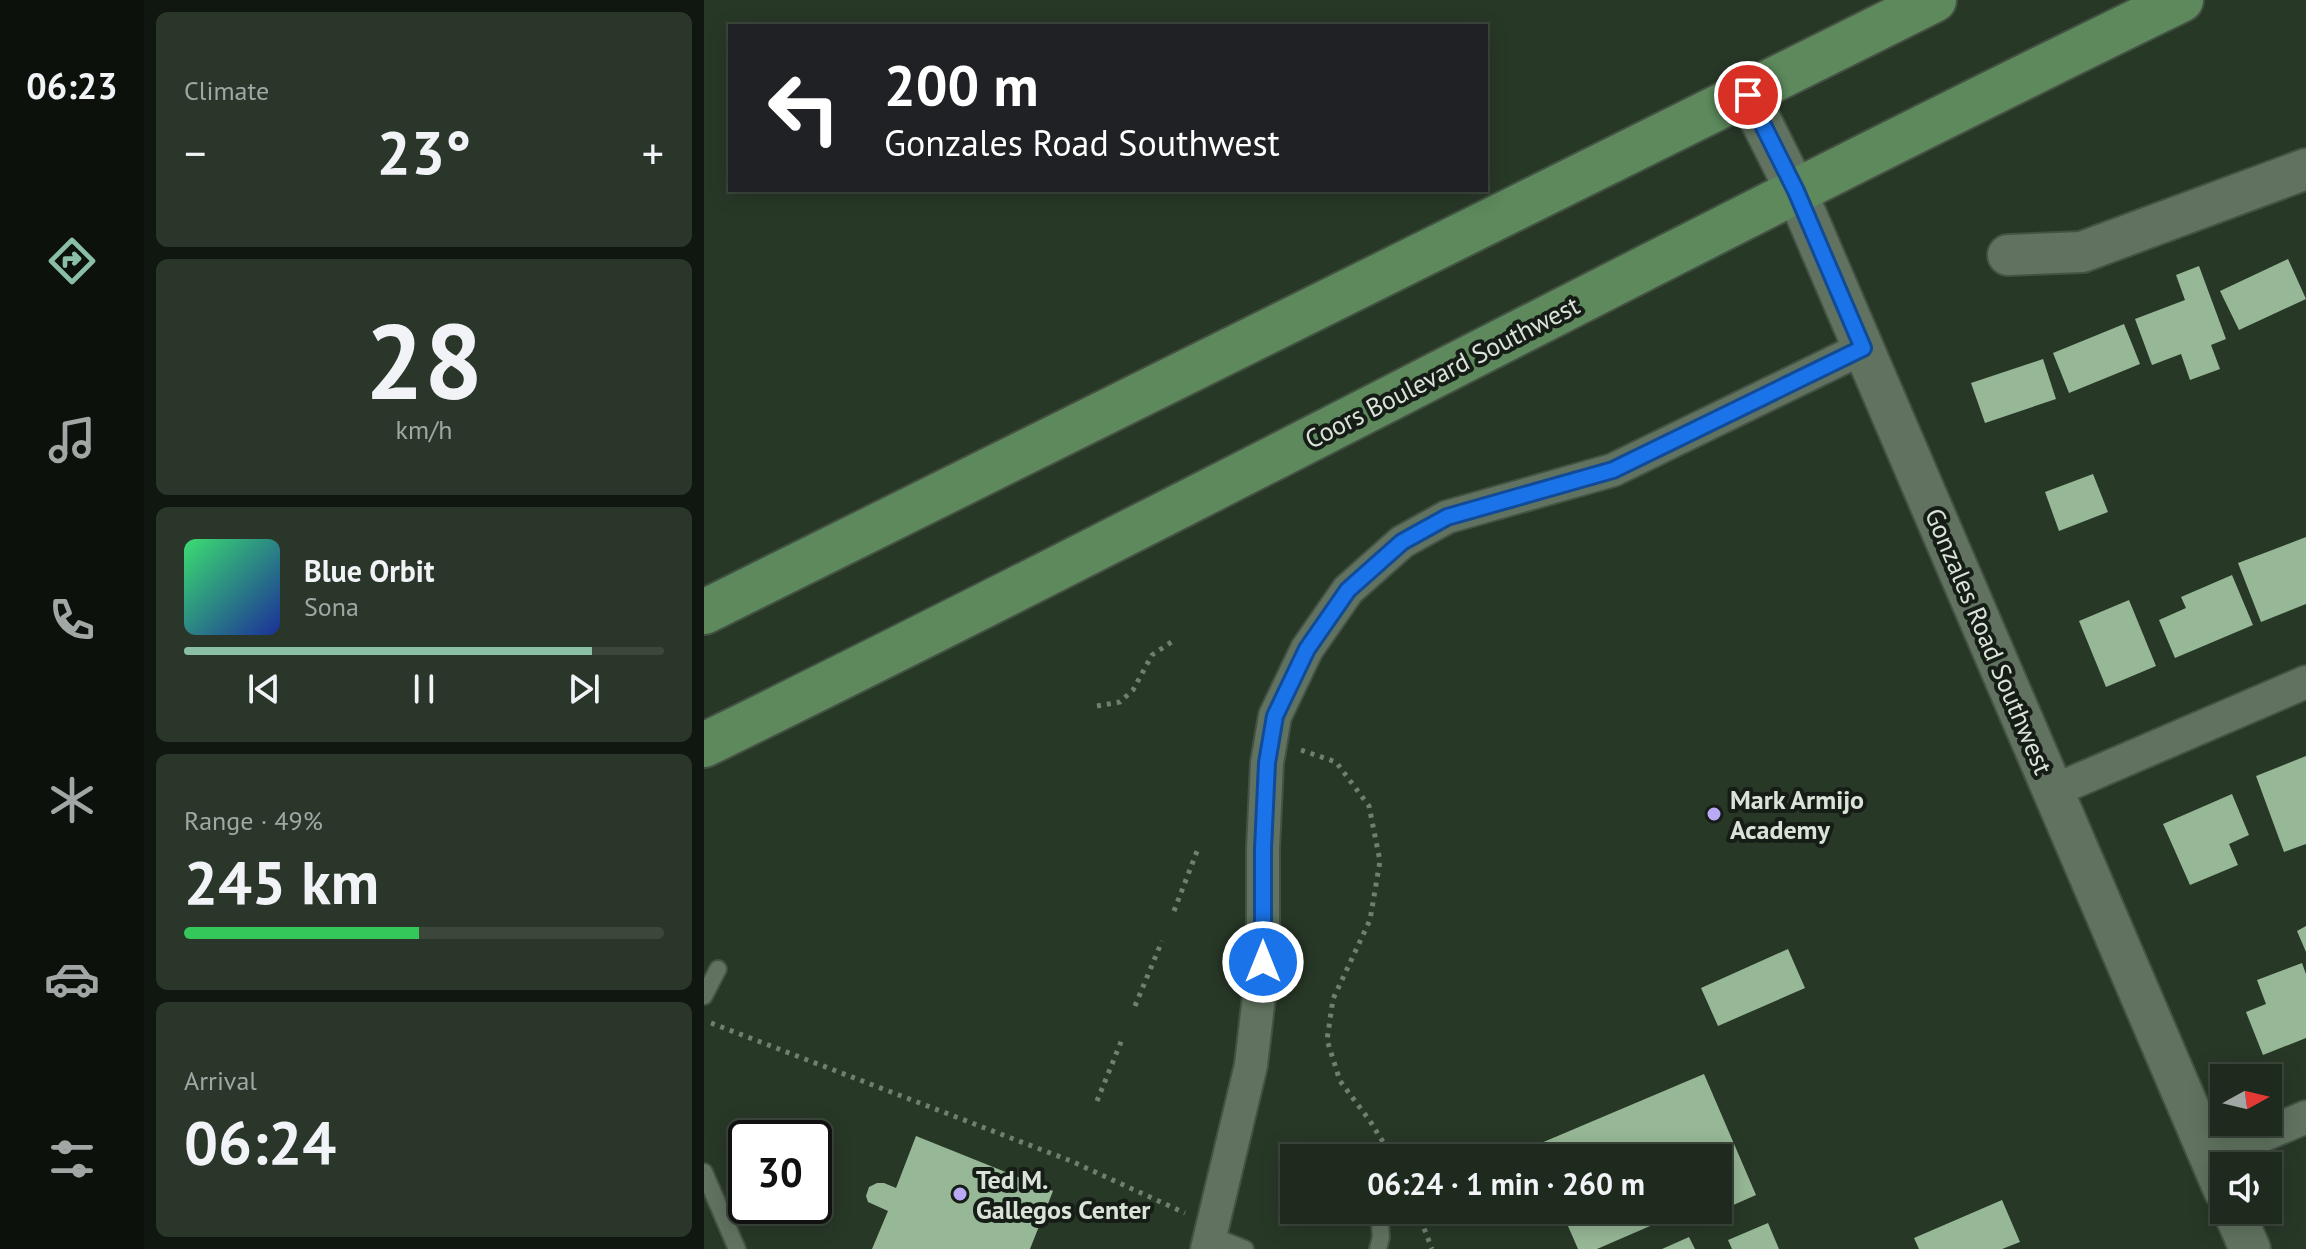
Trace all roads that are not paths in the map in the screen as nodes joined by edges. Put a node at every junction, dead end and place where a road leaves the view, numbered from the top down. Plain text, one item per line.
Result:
1 (1934, 0) edge
2 (2181, 0) edge
3 (1748, 95) junction
4 (2306, 169) edge
5 (1796, 191) junction
6 (2008, 255) dead end
7 (1863, 348) junction
8 (704, 612) edge
9 (2306, 682) edge
10 (704, 745) edge
11 (2053, 791) junction
12 (718, 969) dead end
13 (704, 996) edge
14 (2306, 1117) edge
15 (2251, 1152) edge
16 (2210, 1158) edge
17 (704, 1172) edge
18 (1380, 1224) edge
19 (2239, 1224) edge
20 (1200, 1237) edge
21 (737, 1249) edge
22 (1245, 1249) edge
23 (1378, 1249) edge
24 (2250, 1249) edge

1 - 3 main road
2 - 5 main road, Coors Boulevard Southwest
3 - 5 street, Gonzales Road Southwest
3 - 8 main road
4 - 6 street
5 - 7 street, Gonzales Road Southwest
5 - 10 main road, Coors Boulevard Southwest
7 - 11 street, Gonzales Road Southwest
7 - 20 street
9 - 11 street
11 - 16 street, Gonzales Road Southwest
12 - 13 lane
14 - 15 street
17 - 21 lane
18 - 23 lane
19 - 24 street
20 - 22 lane

